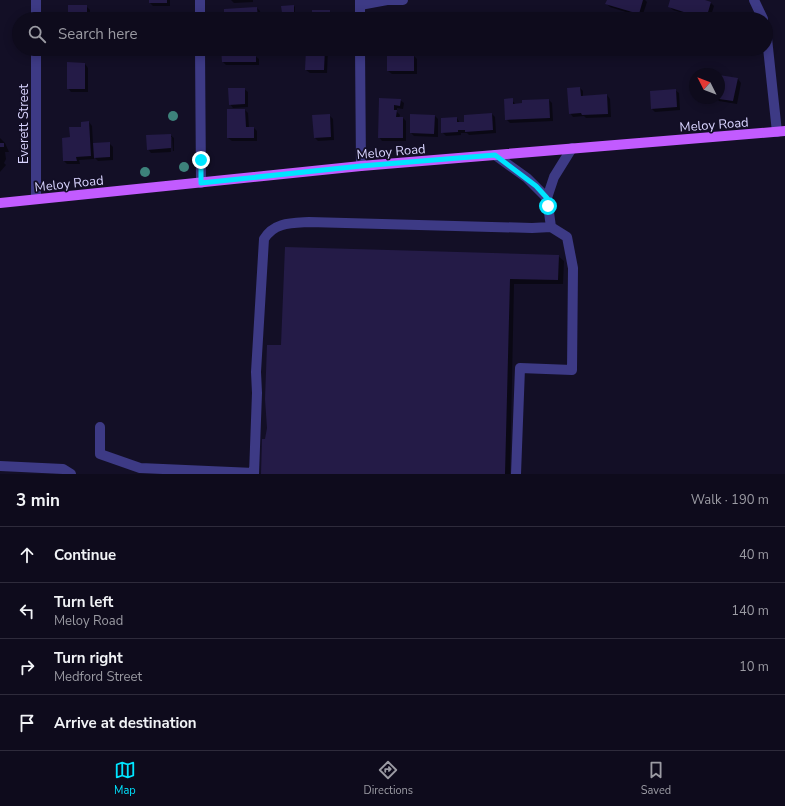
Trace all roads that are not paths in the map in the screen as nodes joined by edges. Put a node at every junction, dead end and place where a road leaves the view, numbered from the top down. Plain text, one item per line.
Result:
1 (36, 0) edge
2 (200, 0) edge
3 (403, 0) edge
4 (754, 0) edge
5 (360, 2) edge
6 (36, 12) edge
7 (200, 12) edge
8 (760, 12) edge
9 (36, 56) edge
10 (200, 56) edge
11 (360, 56) edge
12 (770, 56) edge
13 (781, 132) edge
14 (572, 148) junction
15 (495, 155) junction
16 (361, 166) junction
17 (201, 183) junction
18 (547, 198) junction
19 (36, 199) junction
20 (0, 203) edge
21 (551, 227) junction
22 (100, 426) dead end
23 (0, 466) edge
24 (71, 474) edge
25 (254, 474) edge
26 (516, 474) edge

1 - 6 street
2 - 7 street
3 - 5 street
4 - 8 street
9 - 19 street, Everett Street
10 - 17 street
11 - 16 street
12 - 13 street
13 - 14 main road, Meloy Road
14 - 15 main road, Meloy Road
14 - 18 street
15 - 16 main road, Meloy Road
15 - 18 street
16 - 17 main road, Meloy Road
17 - 19 main road, Meloy Road
18 - 21 street
19 - 20 main road, Meloy Road
21 - 25 street
21 - 26 street
22 - 25 street
23 - 24 street

